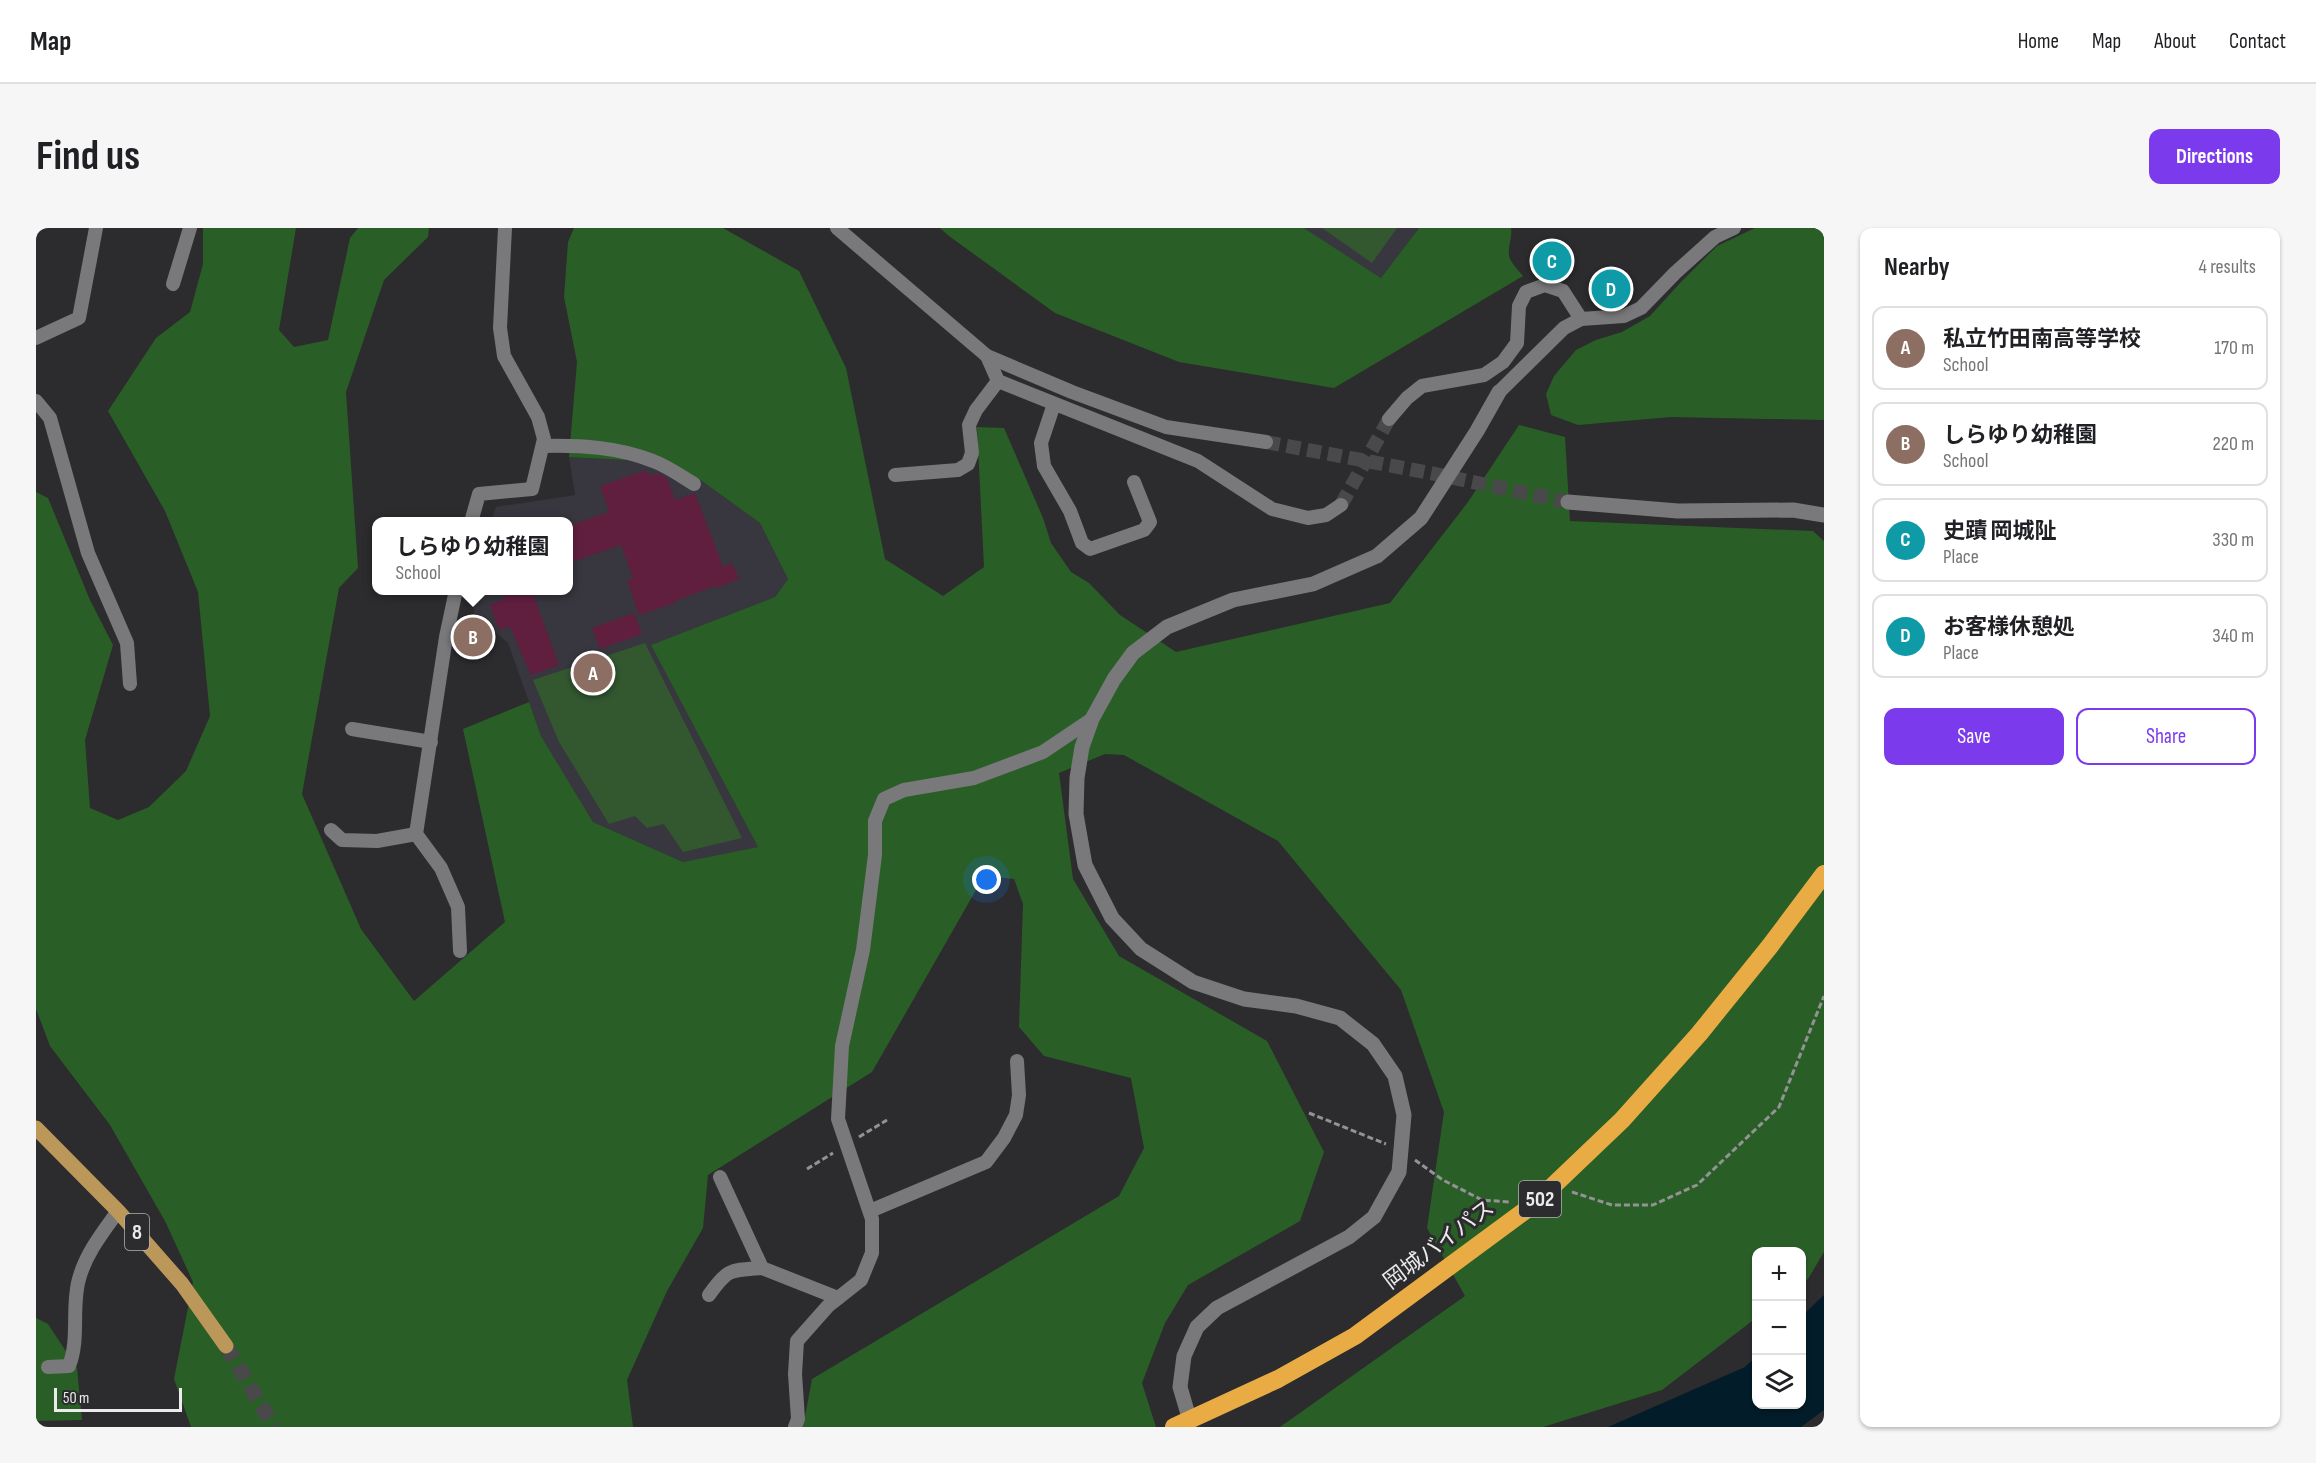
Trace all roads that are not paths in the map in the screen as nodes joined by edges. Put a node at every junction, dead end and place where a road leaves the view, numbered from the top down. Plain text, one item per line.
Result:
1 (96, 228) edge
2 (190, 228) edge
3 (505, 228) edge
4 (837, 228) edge
5 (1734, 228) edge
6 (173, 284) dead end
7 (1581, 319) junction
8 (36, 338) edge
9 (987, 357) junction
10 (998, 381) junction
11 (1499, 392) joint
12 (36, 401) edge
13 (1054, 404) junction
14 (1389, 419) tunnel mouth
15 (1266, 442) tunnel mouth
16 (543, 446) junction
17 (895, 475) dead end
18 (1134, 482) dead end
19 (694, 484) dead end
20 (1568, 502) tunnel mouth
21 (1341, 505) tunnel mouth
22 (1824, 515) edge
23 (472, 517) edge
24 (455, 595) edge
25 (130, 684) dead end
26 (1092, 719) junction
27 (352, 729) dead end
28 (431, 742) junction
29 (331, 830) dead end
30 (416, 834) junction
31 (1824, 874) edge
32 (460, 951) dead end
33 (1017, 1061) dead end
34 (36, 1128) edge
35 (720, 1177) dead end
36 (118, 1211) junction
37 (870, 1211) junction
38 (762, 1268) junction
39 (709, 1295) dead end
40 (838, 1298) junction
41 (226, 1346) tunnel mouth
42 (48, 1367) dead end
43 (1182, 1424) edge
44 (795, 1427) edge

1 - 8 street
2 - 6 street
3 - 16 street
4 - 9 street
5 - 7 street
7 - 11 street
7 - 14 street
9 - 10 street
9 - 15 street
10 - 13 street
10 - 17 street
11 - 26 street
12 - 25 street
13 - 18 street
13 - 21 street
16 - 19 street
16 - 23 street
20 - 22 street
24 - 28 street
26 - 37 street
26 - 43 street
27 - 28 street
28 - 30 street
29 - 30 street
30 - 32 street
31 - 43 highway, 岡城バイパス / 502
33 - 37 street
34 - 36 main road, 8
35 - 38 street
36 - 41 main road, 8
36 - 42 street
37 - 40 street
38 - 39 street
38 - 40 street
40 - 44 street

